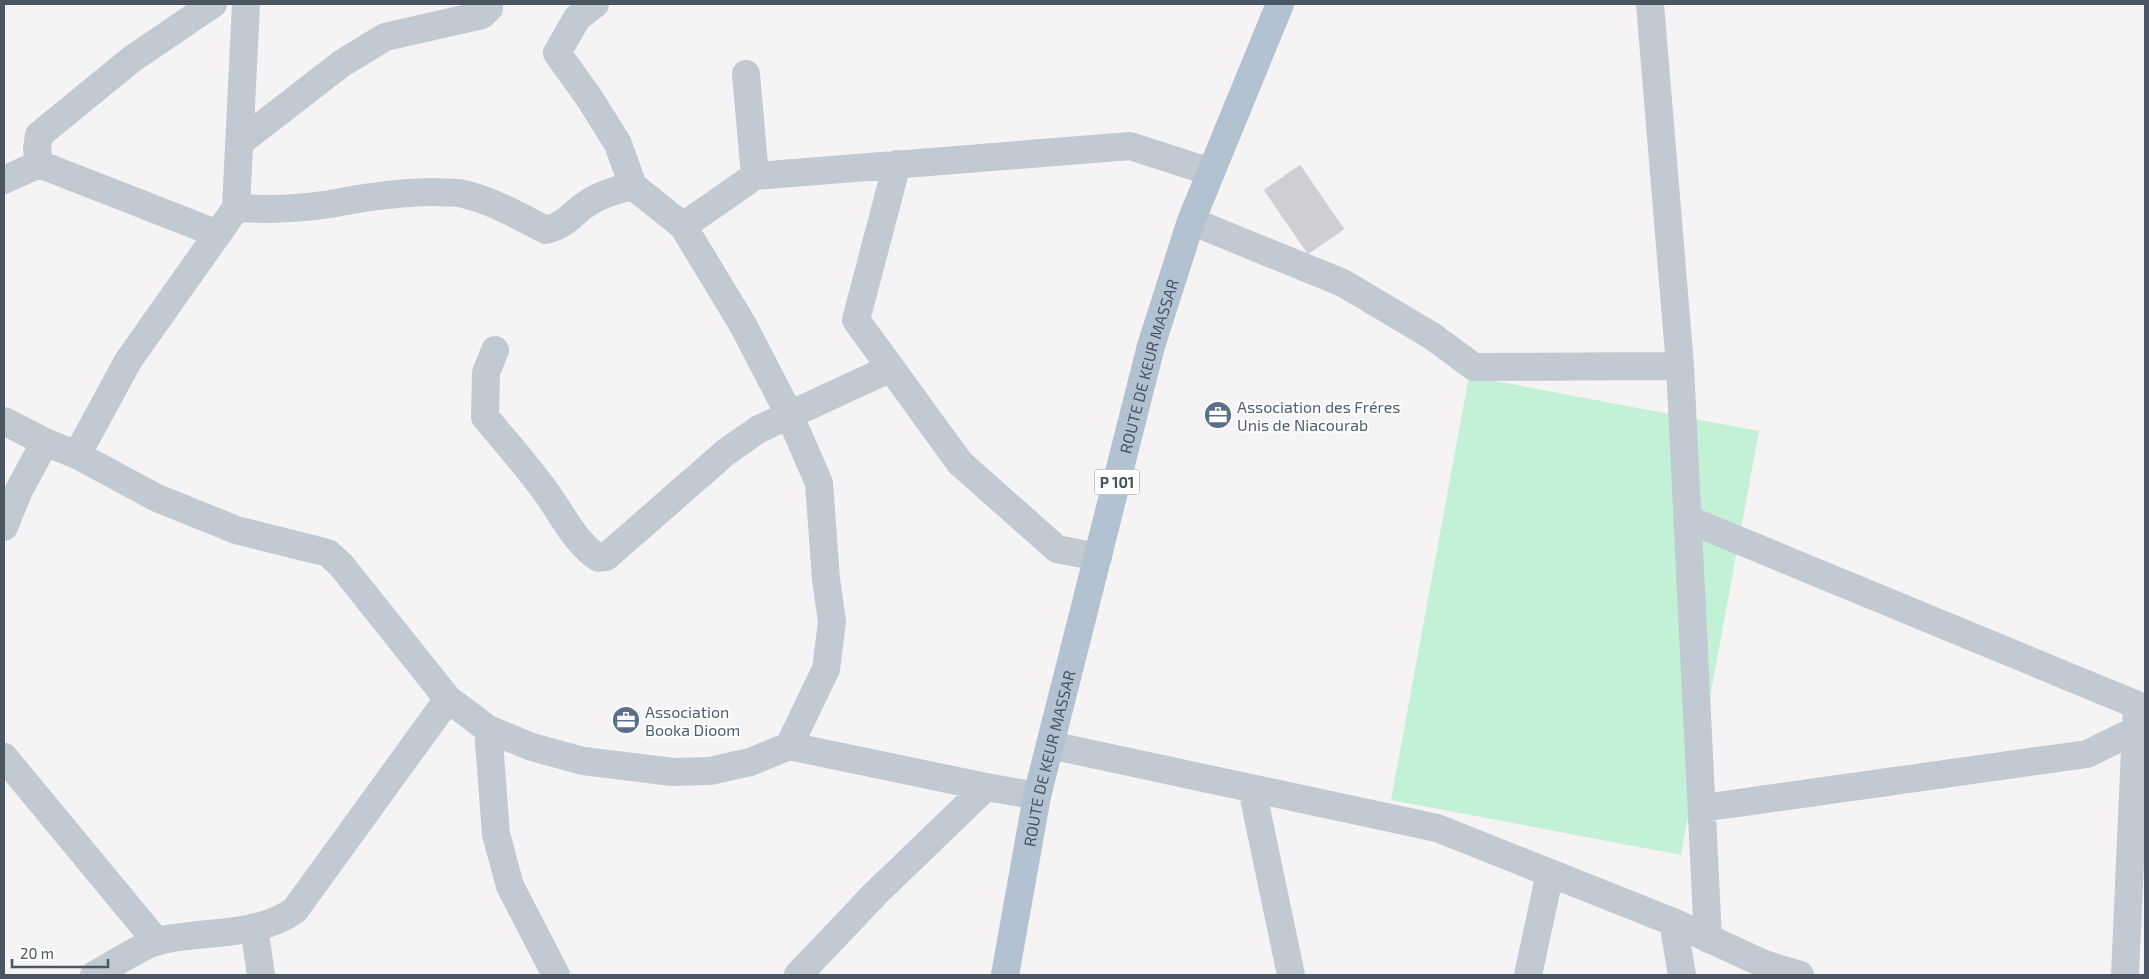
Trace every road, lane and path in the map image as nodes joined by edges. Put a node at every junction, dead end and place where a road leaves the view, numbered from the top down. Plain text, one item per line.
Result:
1 (212, 4) edge
2 (246, 4) edge
3 (488, 4) edge
4 (595, 4) edge
5 (1280, 4) edge
6 (1650, 4) edge
7 (746, 74) dead end
8 (239, 143) junction
9 (39, 164) junction
10 (897, 164) junction
11 (1211, 172) junction
12 (755, 176) junction
13 (4, 180) edge
14 (633, 186) junction
15 (236, 208) junction
16 (1191, 221) junction
17 (683, 226) junction
18 (218, 234) junction
19 (495, 350) dead end
20 (1680, 366) junction
21 (890, 368) junction
22 (788, 414) junction
23 (4, 421) edge
24 (45, 442) junction
25 (77, 454) junction
26 (11, 490) edge
27 (1687, 519) junction
28 (4, 527) edge
29 (1098, 557) junction
30 (448, 698) junction
31 (2139, 723) edge
32 (488, 729) junction
33 (1050, 745) junction
34 (789, 746) junction
35 (4, 757) edge
36 (986, 788) junction
37 (1252, 788) junction
38 (1037, 796) junction
39 (1702, 808) junction
40 (1550, 873) junction
41 (1673, 922) junction
42 (254, 927) junction
43 (1708, 938) junction
44 (156, 942) junction
45 (100, 974) edge
46 (261, 975) edge
47 (556, 975) edge
48 (798, 975) edge
49 (1004, 975) edge
50 (1291, 975) edge
51 (1528, 975) edge
52 (1682, 975) edge
53 (1800, 975) edge
54 (2125, 975) edge

1 - 9 street
2 - 8 street
3 - 8 street
4 - 14 street
5 - 11 main road, ROUTE DE KEUR MASSAR / P 101
6 - 20 street
7 - 12 street
8 - 15 street
9 - 13 street
9 - 18 street
10 - 11 street
10 - 12 street
10 - 21 street
11 - 16 main road, ROUTE DE KEUR MASSAR / P 101
12 - 17 street
14 - 15 street
14 - 17 street
15 - 18 street
16 - 20 street
16 - 29 main road, ROUTE DE KEUR MASSAR / P 101
17 - 22 street
18 - 25 street
19 - 22 street
20 - 27 street
21 - 22 street
21 - 29 street
22 - 34 street
23 - 24 street
24 - 25 street
24 - 26 street
25 - 30 street
26 - 28 street
27 - 31 street
27 - 39 street
29 - 33 main road, ROUTE DE KEUR MASSAR / P 101
30 - 32 street
30 - 42 street
31 - 39 street
31 - 54 street
32 - 34 street
32 - 47 street
33 - 37 street
33 - 38 main road, ROUTE DE KEUR MASSAR / P 101
34 - 36 street
35 - 44 street
36 - 38 street
36 - 48 street
37 - 40 street
37 - 50 street
38 - 49 main road, ROUTE DE KEUR MASSAR / P 101
39 - 43 street
40 - 41 street
40 - 51 street
41 - 43 street
41 - 52 street
42 - 44 street
42 - 46 street
43 - 53 street
44 - 45 street

